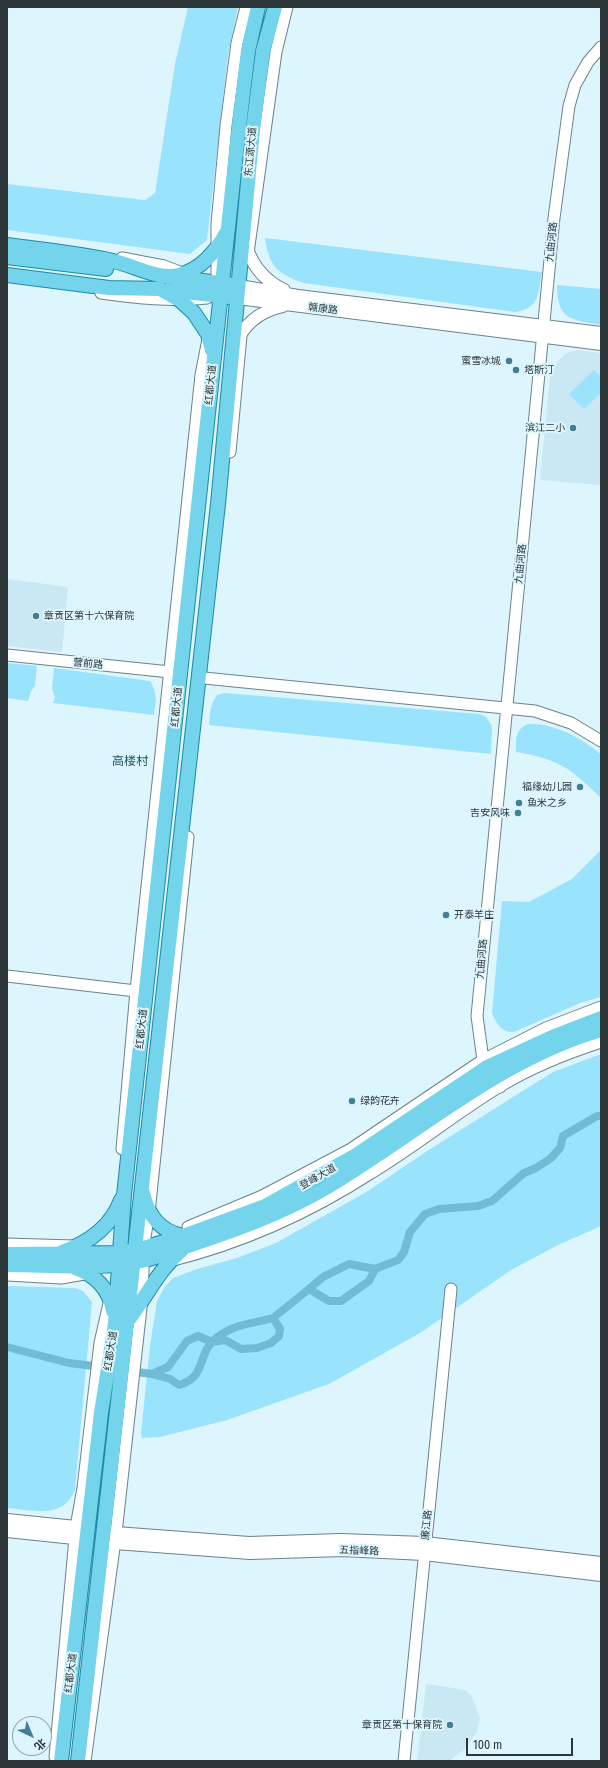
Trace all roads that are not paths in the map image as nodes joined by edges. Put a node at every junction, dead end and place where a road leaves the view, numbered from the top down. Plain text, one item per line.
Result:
1 (246, 7) edge
2 (258, 7) edge
3 (275, 7) edge
4 (287, 7) edge
5 (601, 47) edge
6 (228, 226) junction
7 (244, 229) junction
8 (7, 240) edge
9 (7, 245) edge
10 (218, 247) junction
11 (248, 252) junction
12 (7, 257) edge
13 (7, 269) edge
14 (183, 273) junction
15 (45, 274) junction
16 (7, 275) edge
17 (7, 282) edge
18 (162, 282) junction
19 (218, 290) junction
20 (241, 292) junction
21 (298, 296) junction
22 (181, 301) junction
23 (290, 305) junction
24 (544, 330) junction
25 (241, 333) junction
26 (601, 333) edge
27 (209, 337) junction
28 (601, 344) edge
29 (231, 364) junction
30 (212, 367) junction
31 (7, 655) edge
32 (170, 672) junction
33 (204, 678) junction
34 (506, 707) junction
35 (601, 741) edge
36 (7, 976) edge
37 (136, 991) junction
38 (601, 1007) edge
39 (601, 1018) edge
40 (594, 1030) edge
41 (491, 1073) junction
42 (141, 1184) junction
43 (124, 1195) junction
44 (118, 1209) junction
45 (150, 1213) junction
46 (180, 1239) junction
47 (7, 1244) edge
48 (77, 1246) junction
49 (7, 1254) edge
50 (128, 1257) junction
51 (57, 1260) junction
52 (171, 1261) junction
53 (7, 1264) edge
54 (88, 1273) junction
55 (7, 1275) edge
56 (451, 1289) dead end
57 (110, 1298) junction
58 (142, 1299) junction
59 (120, 1324) junction
60 (118, 1346) junction
61 (96, 1414) junction
62 (123, 1416) junction
63 (7, 1520) edge
64 (7, 1531) edge
65 (75, 1533) junction
66 (116, 1538) junction
67 (424, 1549) junction
68 (601, 1563) edge
69 (601, 1575) edge
70 (54, 1761) edge
71 (61, 1761) edge
72 (78, 1761) edge
73 (85, 1761) edge
74 (404, 1761) edge

1 - 10 street
2 - 6 main road, 东江源大道
3 - 7 main road, 东江源大道
4 - 11 street
5 - 24 street, 九曲河路
6 - 10 main road
6 - 19 main road, 东江源大道
7 - 11 main road
7 - 20 main road, 东江源大道
8 - 14 street
9 - 18 main road
10 - 14 main road
10 - 19 street
11 - 20 street
11 - 21 main road
12 - 15 main road
13 - 15 main road
14 - 18 main road
14 - 19 street
15 - 17 street
15 - 18 main road, 赣康路
15 - 22 street
16 - 18 main road
18 - 19 main road, 赣康路
18 - 22 main road
19 - 20 main road, 赣康路
19 - 22 street
19 - 27 street
19 - 30 main road, 红都大道
20 - 21 main road, 赣康路
20 - 23 main road, 赣康路
20 - 25 street
20 - 29 main road, 红都大道
21 - 24 main road, 赣康路
22 - 27 main road
23 - 24 main road, 赣康路
23 - 25 main road
24 - 26 main road, 赣康路
24 - 28 main road, 赣康路
24 - 34 street, 九曲河路
25 - 29 main road
25 - 33 street
27 - 30 main road
27 - 32 street
29 - 42 main road, 红都大道
30 - 43 main road, 红都大道
31 - 32 street, 营前路
32 - 37 street
33 - 34 street
33 - 45 street
34 - 35 street
34 - 41 street, 九曲河路
36 - 37 street
37 - 44 street
38 - 40 street
39 - 40 main road, 登峰大道
40 - 41 main road, 登峰大道
40 - 41 street
41 - 46 street
41 - 46 main road, 登峰大道
41 - 52 street
42 - 45 main road
42 - 50 main road, 红都大道
43 - 44 main road
43 - 50 main road, 红都大道
44 - 48 main road
44 - 50 street
45 - 46 main road
45 - 50 street
46 - 50 main road, 登峰大道
46 - 50 street
46 - 52 main road
47 - 48 street
48 - 50 street
48 - 51 main road
49 - 51 main road, 登峰大道
50 - 51 main road, 登峰大道
50 - 52 street
50 - 54 street
50 - 57 street
50 - 58 street
50 - 59 main road, 红都大道
51 - 53 main road, 登峰大道
51 - 54 main road
52 - 58 main road
54 - 55 street
54 - 57 main road
56 - 67 street, 廉江路
57 - 59 main road
57 - 60 street
58 - 59 main road
58 - 60 street
59 - 60 main road, 红都大道
60 - 61 main road, 红都大道
60 - 62 main road, 红都大道
61 - 65 street
61 - 71 main road, 红都大道
62 - 66 street
62 - 72 main road, 红都大道
63 - 65 main road
64 - 65 main road
65 - 70 street
66 - 67 main road, 五指峰路
66 - 73 street
67 - 68 main road, 五指峰路
67 - 69 main road, 五指峰路
67 - 74 street, 廉江路

